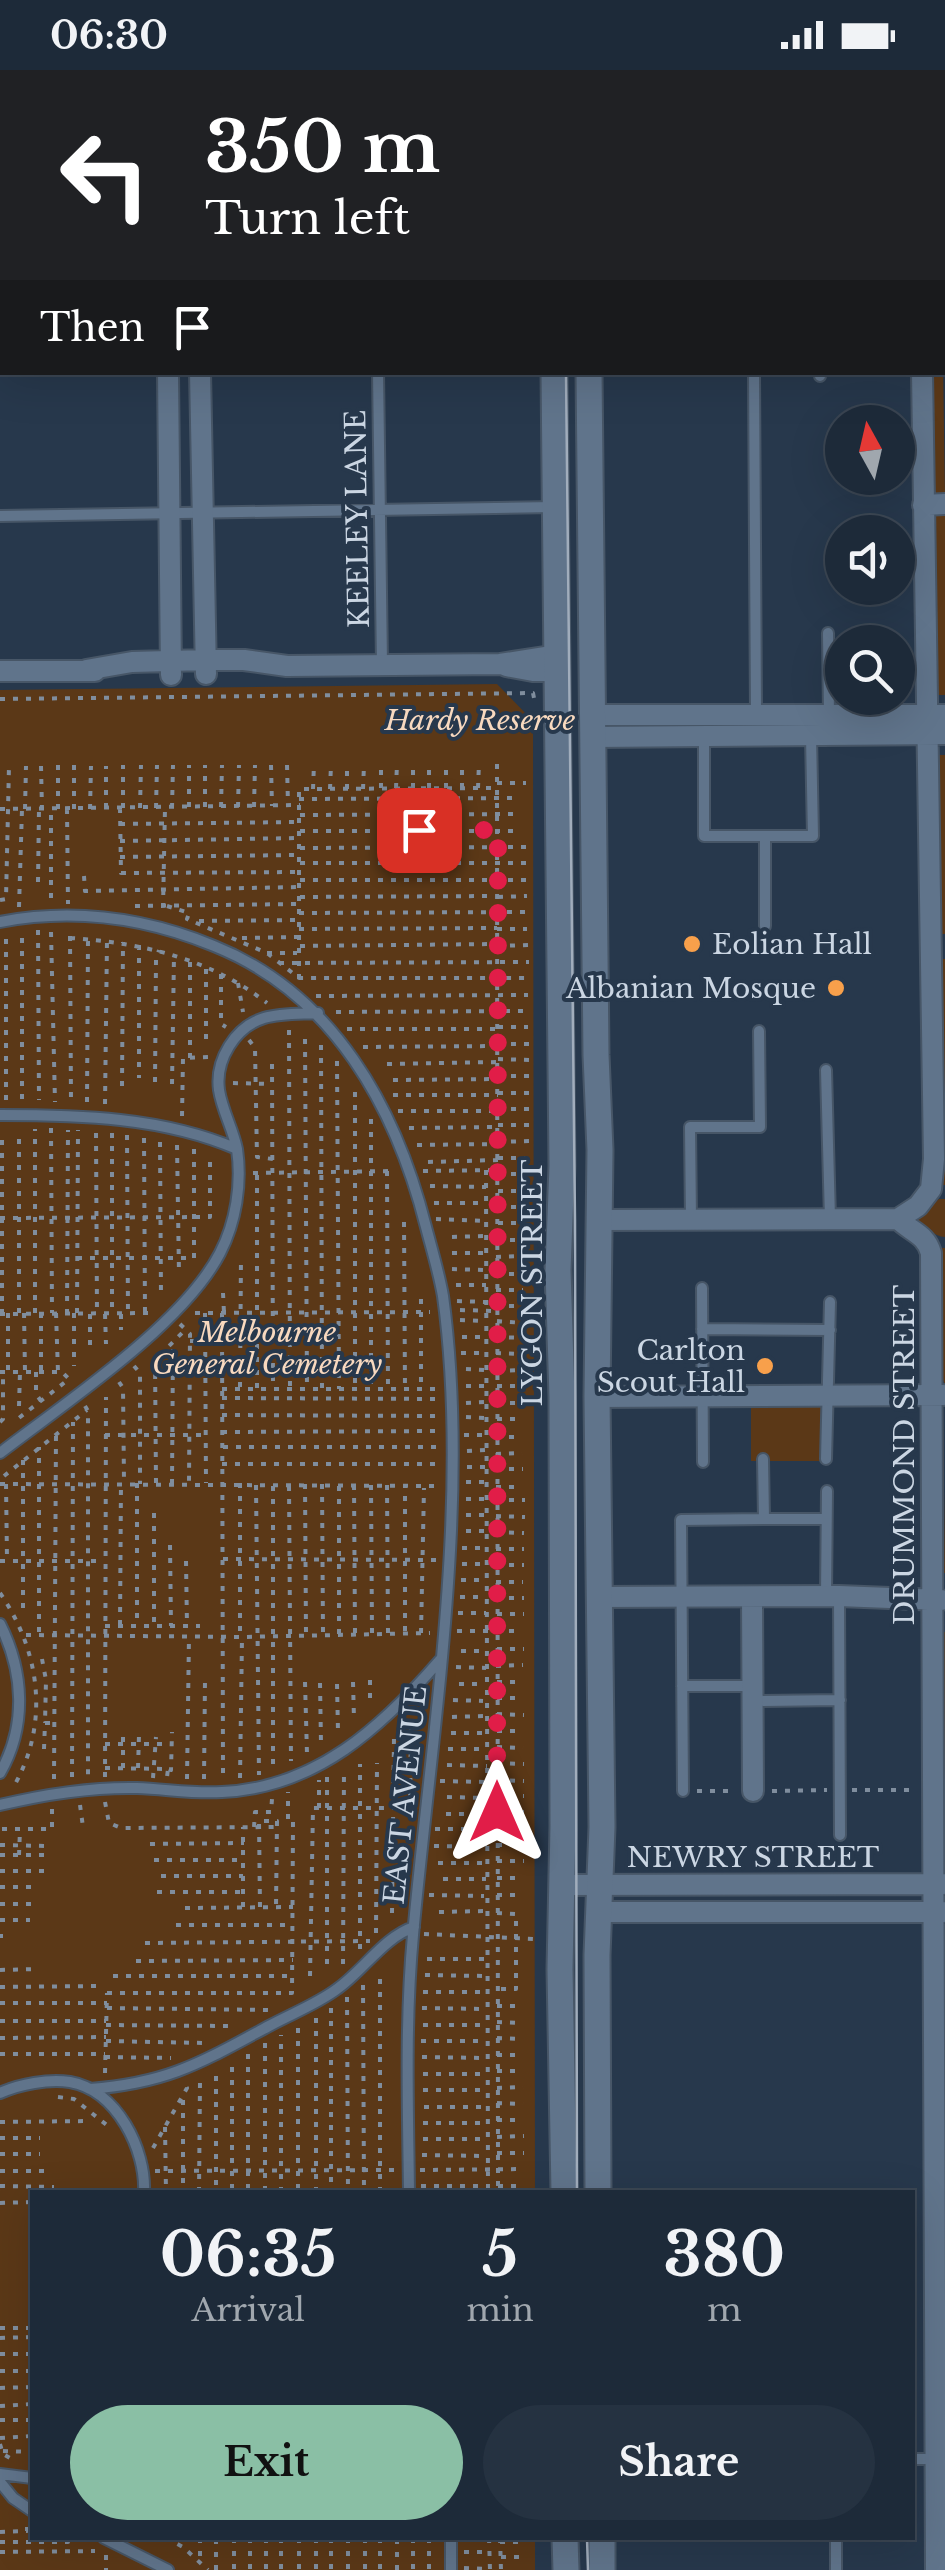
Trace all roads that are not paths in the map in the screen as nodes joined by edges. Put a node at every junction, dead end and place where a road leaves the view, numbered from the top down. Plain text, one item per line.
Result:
1 (168, 375) edge
2 (200, 375) edge
3 (378, 375) edge
4 (554, 375) edge
5 (589, 375) edge
6 (754, 375) edge
7 (922, 375) edge
8 (945, 504) edge
9 (923, 505) junction
10 (556, 506) junction
11 (380, 512) junction
12 (170, 514) junction
13 (203, 514) junction
14 (0, 516) edge
15 (593, 662) junction
16 (558, 663) junction
17 (382, 666) junction
18 (171, 667) junction
19 (206, 667) junction
20 (0, 672) edge
21 (829, 715) joint
22 (551, 719) junction
23 (937, 724) edge
24 (594, 726) junction
25 (756, 726) junction
26 (704, 736) junction
27 (811, 736) junction
28 (765, 836) junction
29 (0, 922) edge
30 (765, 926) dead end
31 (938, 946) edge
32 (322, 1012) junction
33 (760, 1031) dead end
34 (826, 1070) dead end
35 (3, 1110) edge
36 (236, 1149) junction
37 (830, 1218) junction
38 (898, 1219) junction
39 (599, 1220) junction
40 (691, 1220) junction
41 (559, 1221) junction
42 (702, 1288) dead end
43 (830, 1302) dead end
44 (702, 1329) junction
45 (830, 1330) junction
46 (938, 1395) edge
47 (562, 1397) junction
48 (597, 1397) junction
49 (702, 1397) junction
50 (828, 1397) junction
51 (0, 1453) edge
52 (763, 1459) dead end
53 (826, 1459) dead end
54 (703, 1462) dead end
55 (827, 1491) dead end
56 (764, 1519) junction
57 (826, 1520) junction
58 (752, 1596) junction
59 (833, 1596) junction
60 (563, 1597) junction
61 (598, 1597) junction
62 (682, 1597) junction
63 (938, 1600) edge
64 (0, 1624) edge
65 (441, 1659) junction
66 (682, 1686) junction
67 (752, 1693) junction
68 (840, 1700) junction
69 (0, 1773) edge
70 (682, 1791) road end
71 (753, 1791) road end
72 (0, 1805) edge
73 (840, 1835) dead end
74 (562, 1884) junction
75 (600, 1884) junction
76 (939, 1884) edge
77 (561, 1912) junction
78 (598, 1912) junction
79 (939, 1912) edge
80 (413, 1930) junction
81 (90, 2089) junction
82 (0, 2093) edge
83 (940, 2131) edge
84 (144, 2190) edge
85 (409, 2190) edge
86 (564, 2190) edge
87 (598, 2190) edge
88 (934, 2351) edge
89 (923, 2459) edge
90 (0, 2474) edge
91 (30, 2478) edge
92 (0, 2482) edge
93 (30, 2510) edge
94 (108, 2540) edge
95 (451, 2540) edge
96 (566, 2540) edge
97 (602, 2540) edge
98 (836, 2540) edge
99 (939, 2567) edge
100 (458, 2569) edge
101 (168, 2570) edge
102 (566, 2570) edge
103 (602, 2570) edge
104 (836, 2570) edge

1 - 12 street
2 - 13 street
3 - 11 lane, KEELEY LANE
4 - 10 street, LYGON STREET
5 - 15 street
6 - 25 lane
7 - 9 street
8 - 9 street
9 - 23 street
10 - 11 lane
10 - 16 street, LYGON STREET
11 - 13 lane
11 - 17 lane, KEELEY LANE
12 - 13 lane
12 - 14 lane
12 - 18 street
13 - 19 street
15 - 16 street
15 - 24 street
16 - 17 street
16 - 22 street, LYGON STREET
17 - 19 street
18 - 19 street
18 - 20 street
21 - 23 street
21 - 25 street
22 - 24 street
22 - 41 street, LYGON STREET
23 - 27 street
23 - 31 street
24 - 25 street
24 - 26 street
24 - 39 street
25 - 26 street
25 - 27 street
26 - 28 lane
27 - 28 lane
28 - 30 lane
29 - 32 lane, EAST AVENUE
31 - 38 street
32 - 36 lane
32 - 65 lane, EAST AVENUE
33 - 40 lane
34 - 37 lane
35 - 36 lane
36 - 51 lane
37 - 38 street
37 - 40 street
38 - 46 street, DRUMMOND STREET
39 - 40 street
39 - 41 street
39 - 48 street
41 - 47 street, LYGON STREET
42 - 44 lane
43 - 45 lane
44 - 45 lane
44 - 49 lane
45 - 50 lane
46 - 50 street
46 - 63 street, DRUMMOND STREET
47 - 48 street
47 - 60 street, LYGON STREET
48 - 49 street
48 - 61 street
49 - 50 street
49 - 54 lane
50 - 53 lane
52 - 56 lane
55 - 57 lane
56 - 57 lane
56 - 62 lane
57 - 59 lane
58 - 59 street
58 - 62 street
58 - 67 street
59 - 63 street
59 - 68 lane
60 - 61 street
60 - 74 street, LYGON STREET
61 - 62 street
61 - 75 street
62 - 66 lane
63 - 76 street, DRUMMOND STREET
64 - 69 lane
65 - 72 lane
65 - 80 lane, EAST AVENUE
66 - 67 lane
66 - 70 lane
67 - 68 lane
67 - 71 street
68 - 73 lane
74 - 75 street, NEWRY STREET
74 - 77 street, LYGON STREET
75 - 76 street, NEWRY STREET
75 - 78 street
76 - 79 street, DRUMMOND STREET
77 - 78 street
77 - 86 street, LYGON STREET
78 - 79 street, NEWRY STREET
78 - 87 street
79 - 83 street, DRUMMOND STREET
80 - 81 lane, EAST AVENUE
80 - 85 lane
81 - 82 lane, EAST AVENUE
81 - 84 lane
83 - 88 street, DRUMMOND STREET
88 - 89 street, DRUMMOND STREET
89 - 99 street, DRUMMOND STREET
90 - 91 lane
92 - 93 lane
94 - 101 lane
95 - 100 lane
96 - 102 street
97 - 103 street
98 - 104 lane

